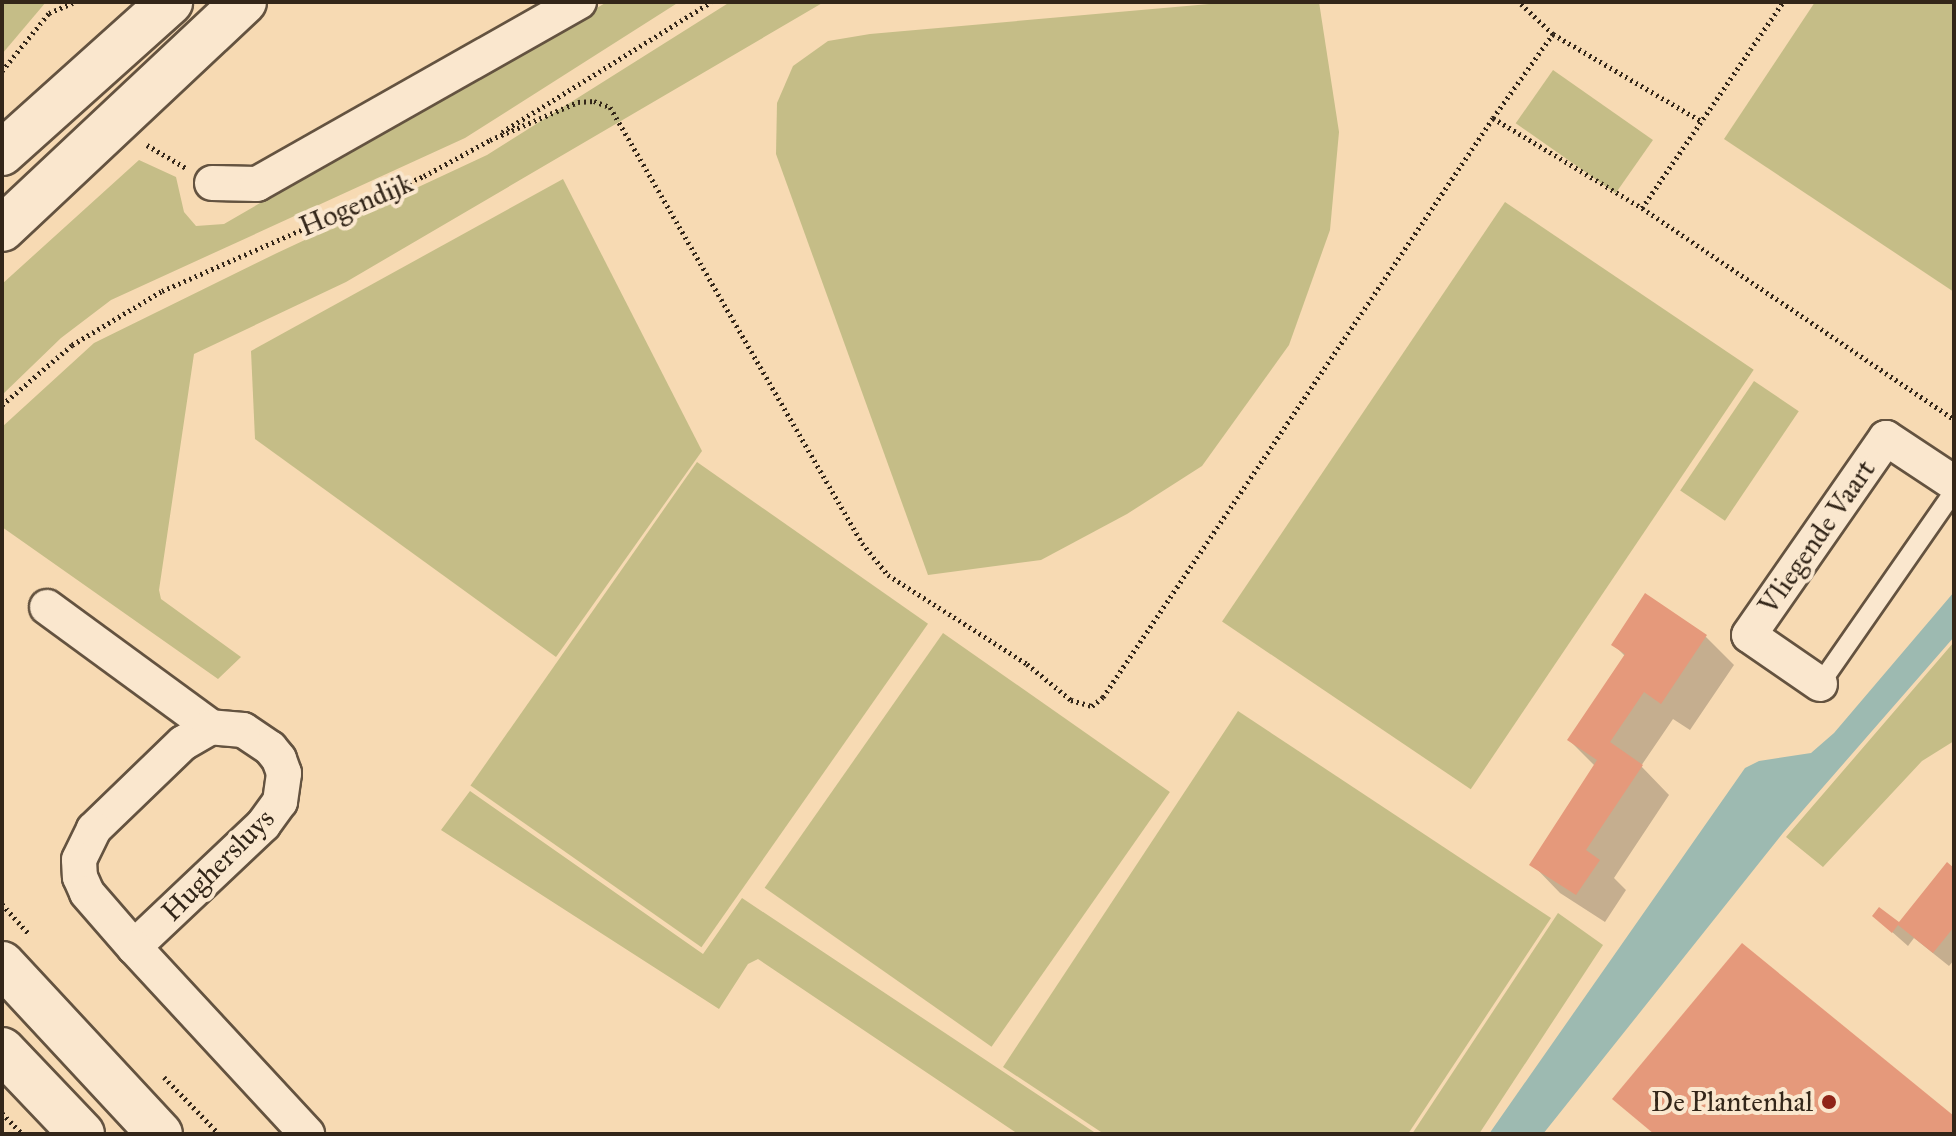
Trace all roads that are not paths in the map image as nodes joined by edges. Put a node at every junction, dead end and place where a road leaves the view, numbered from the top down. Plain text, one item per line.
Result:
1 (170, 2) edge
2 (244, 2) edge
3 (579, 2) edge
4 (2, 153) edge
5 (212, 183) road end
6 (2, 229) edge
7 (1954, 483) edge
8 (1954, 491) edge
9 (47, 607) dead end
10 (1820, 684) joint
11 (211, 727) junction
12 (134, 947) junction
13 (2, 964) edge
14 (2, 1050) edge
15 (82, 1134) edge
16 (160, 1134) edge
17 (307, 1134) edge

1 - 4 main road
2 - 6 main road
3 - 5 street
7 - 10 street, Vliegende Vaart
8 - 10 lane, Vliegende Vaart
9 - 11 street, Hughersluys
11 - 12 street
11 - 12 street, Hughersluys
12 - 17 street
13 - 16 main road
14 - 15 main road

